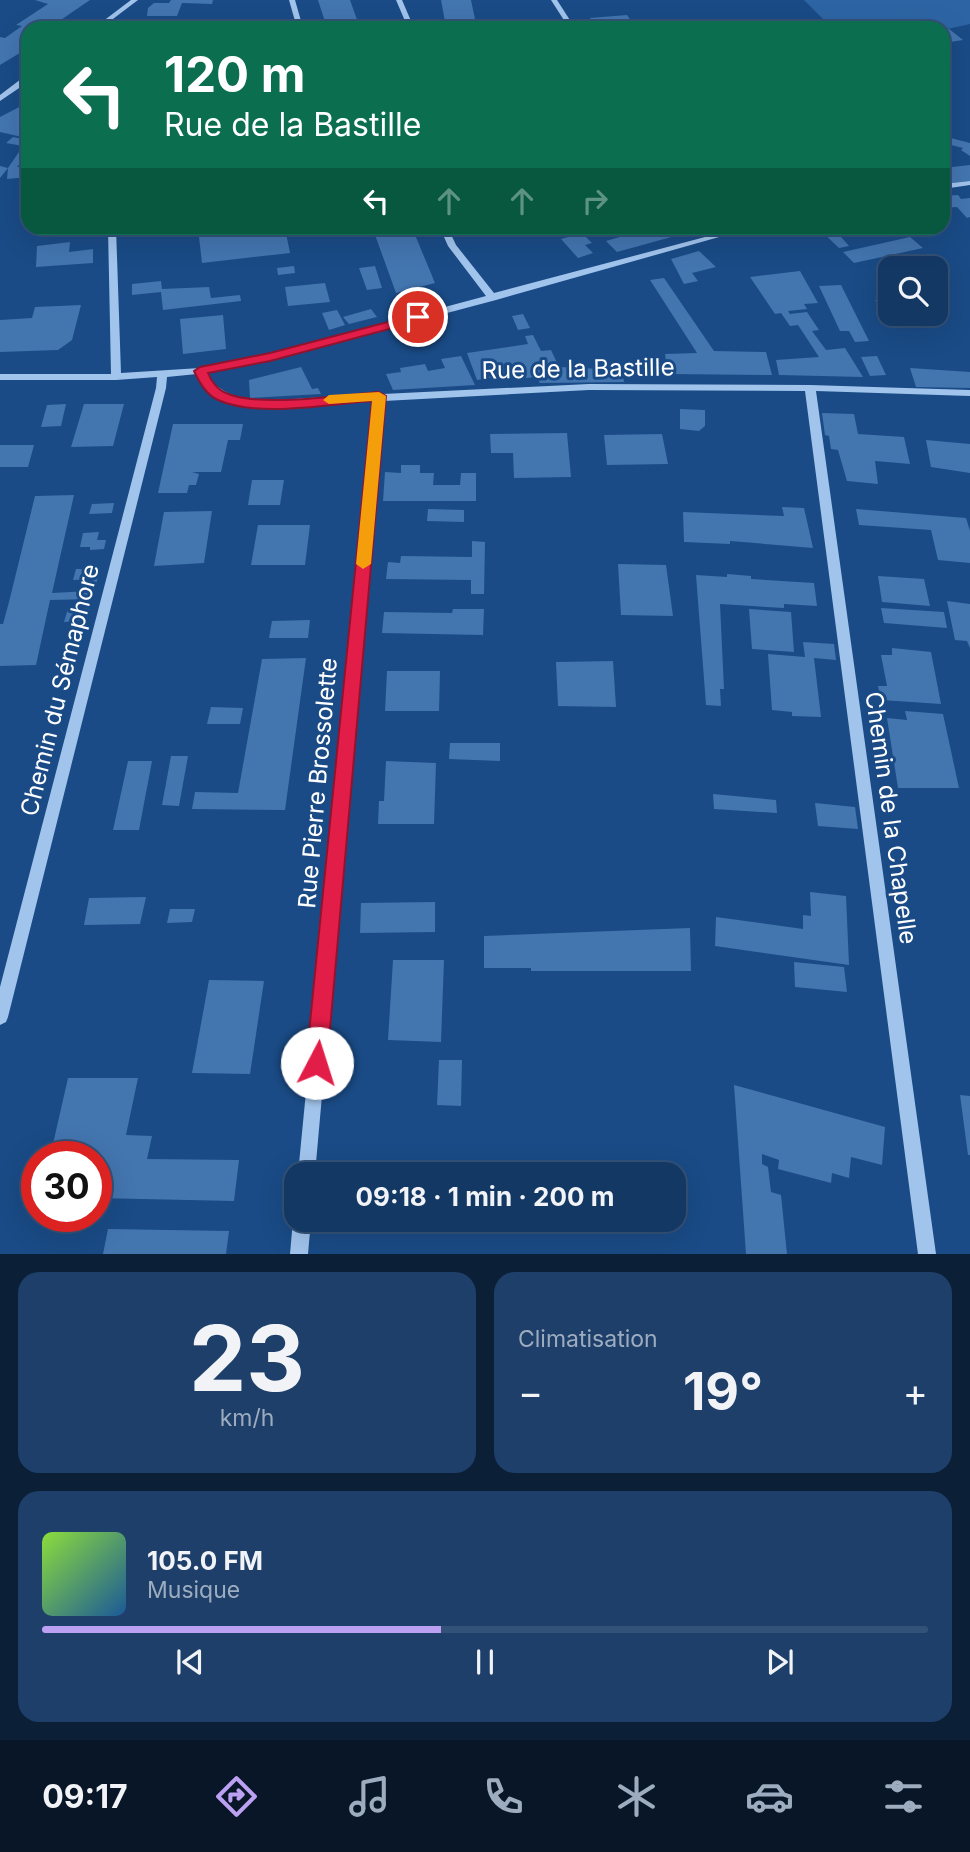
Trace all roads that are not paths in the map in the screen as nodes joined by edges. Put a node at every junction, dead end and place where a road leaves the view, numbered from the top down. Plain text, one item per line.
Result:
1 (135, 0) edge
2 (292, 0) edge
3 (399, 0) edge
4 (565, 0) edge
5 (554, 1) edge
6 (111, 21) edge
7 (298, 21) edge
8 (408, 21) edge
9 (567, 21) edge
10 (21, 83) edge
11 (0, 99) edge
12 (970, 184) edge
13 (950, 186) edge
14 (112, 235) edge
15 (447, 235) edge
16 (705, 235) edge
17 (493, 298) junction
18 (200, 371) junction
19 (162, 373) junction
20 (0, 377) edge
21 (116, 377) junction
22 (810, 388) junction
23 (970, 393) edge
24 (379, 396) junction
25 (0, 1017) edge
26 (307, 1162) edge
27 (301, 1232) edge
28 (299, 1254) edge
29 (927, 1254) edge

1 - 6 street
2 - 7 street
3 - 8 street
4 - 5 street
5 - 9 street
10 - 11 street
12 - 13 street
14 - 21 street
15 - 17 street
16 - 17 street
17 - 18 street
18 - 19 street
18 - 24 street, Rue de la Bastille
19 - 21 street
19 - 25 street, Chemin du Sémaphore
20 - 21 street
22 - 23 street, Rue de la Bastille
22 - 24 street, Rue de la Bastille
22 - 29 street, Chemin de la Chapelle
24 - 26 street, Rue Pierre Brossolette
27 - 28 street

